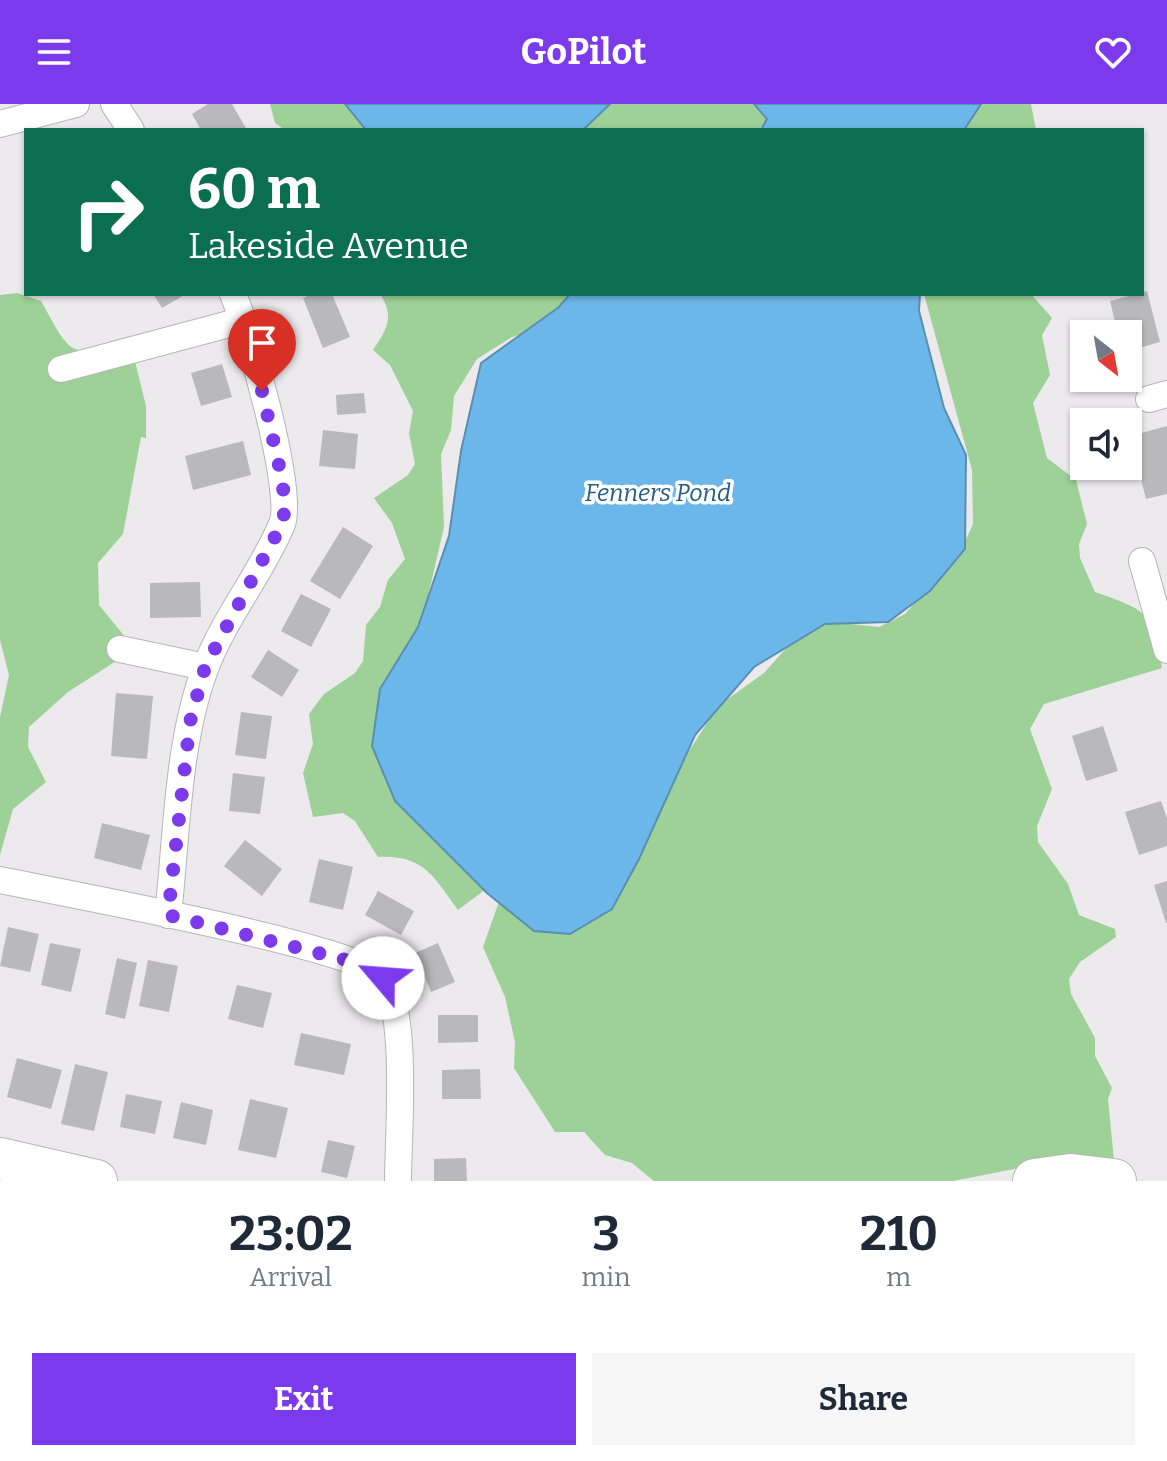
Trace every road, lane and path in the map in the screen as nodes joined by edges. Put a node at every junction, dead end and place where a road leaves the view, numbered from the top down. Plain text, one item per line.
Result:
1 (76, 104) edge
2 (114, 104) edge
3 (0, 124) edge
4 (130, 128) edge
5 (234, 296) edge
6 (244, 320) junction
7 (61, 369) dead end
8 (1142, 561) dead end
9 (120, 649) dead end
10 (1167, 650) edge
11 (205, 667) junction
12 (0, 880) edge
13 (168, 915) junction
14 (0, 1160) edge
15 (0, 1168) edge
16 (96, 1181) edge
17 (398, 1181) edge
18 (1035, 1181) edge
19 (1114, 1181) edge

1 - 3 street
2 - 4 street
5 - 6 street
6 - 7 street
6 - 11 street
8 - 10 street
9 - 11 street
11 - 13 street
12 - 13 street
13 - 17 street
14 - 15 street
14 - 16 main road
18 - 19 highway

